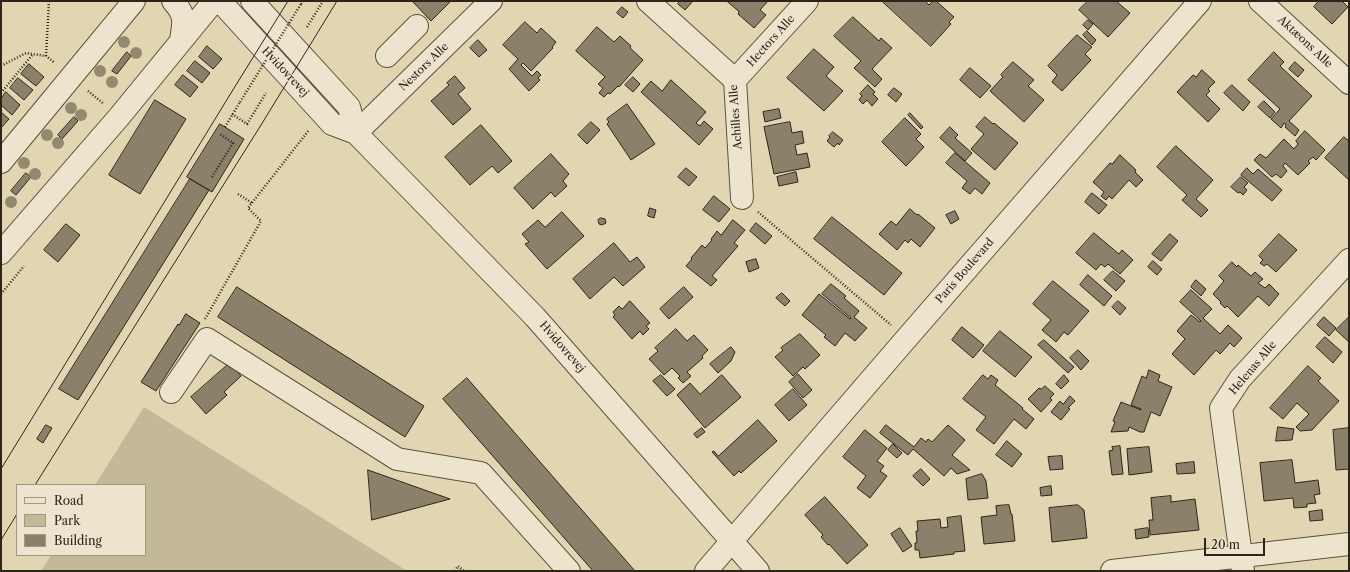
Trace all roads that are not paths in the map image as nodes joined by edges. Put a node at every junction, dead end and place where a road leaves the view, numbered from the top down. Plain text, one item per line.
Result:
1 (134, 1) edge
2 (173, 1) edge
3 (214, 1) edge
4 (220, 1) edge
5 (252, 1) edge
6 (491, 1) edge
7 (648, 1) edge
8 (807, 1) edge
9 (1200, 1) edge
10 (1260, 1) edge
11 (181, 40) junction
12 (387, 56) dead end
13 (429, 62) junction
14 (735, 80) junction
15 (1349, 83) edge
16 (356, 133) junction
17 (1, 162) edge
18 (742, 198) road end
19 (1, 253) edge
20 (1349, 260) edge
21 (171, 392) dead end
22 (732, 541) junction
23 (1349, 544) edge
24 (1242, 564) edge
25 (569, 571) edge
26 (706, 571) edge
27 (758, 571) edge
28 (1112, 571) edge

1 - 17 street
2 - 11 street
3 - 11 street
4 - 16 street, Hvidovrevej
5 - 16 street, Hvidovrevej
6 - 13 street, Nestors Alle
7 - 14 street, Achilles Alle
8 - 14 street, Hectors Alle
9 - 22 street, Paris Boulevard
10 - 15 street, Aktæons Alle
11 - 19 street
12 - 13 street
13 - 16 street, Nestors Alle
14 - 18 street, Achilles Alle
16 - 22 street, Hvidovrevej
20 - 24 street, Helenas Alle
21 - 25 street
22 - 26 street, Paris Boulevard
22 - 27 street, Hvidovrevej
23 - 24 street
24 - 28 street

